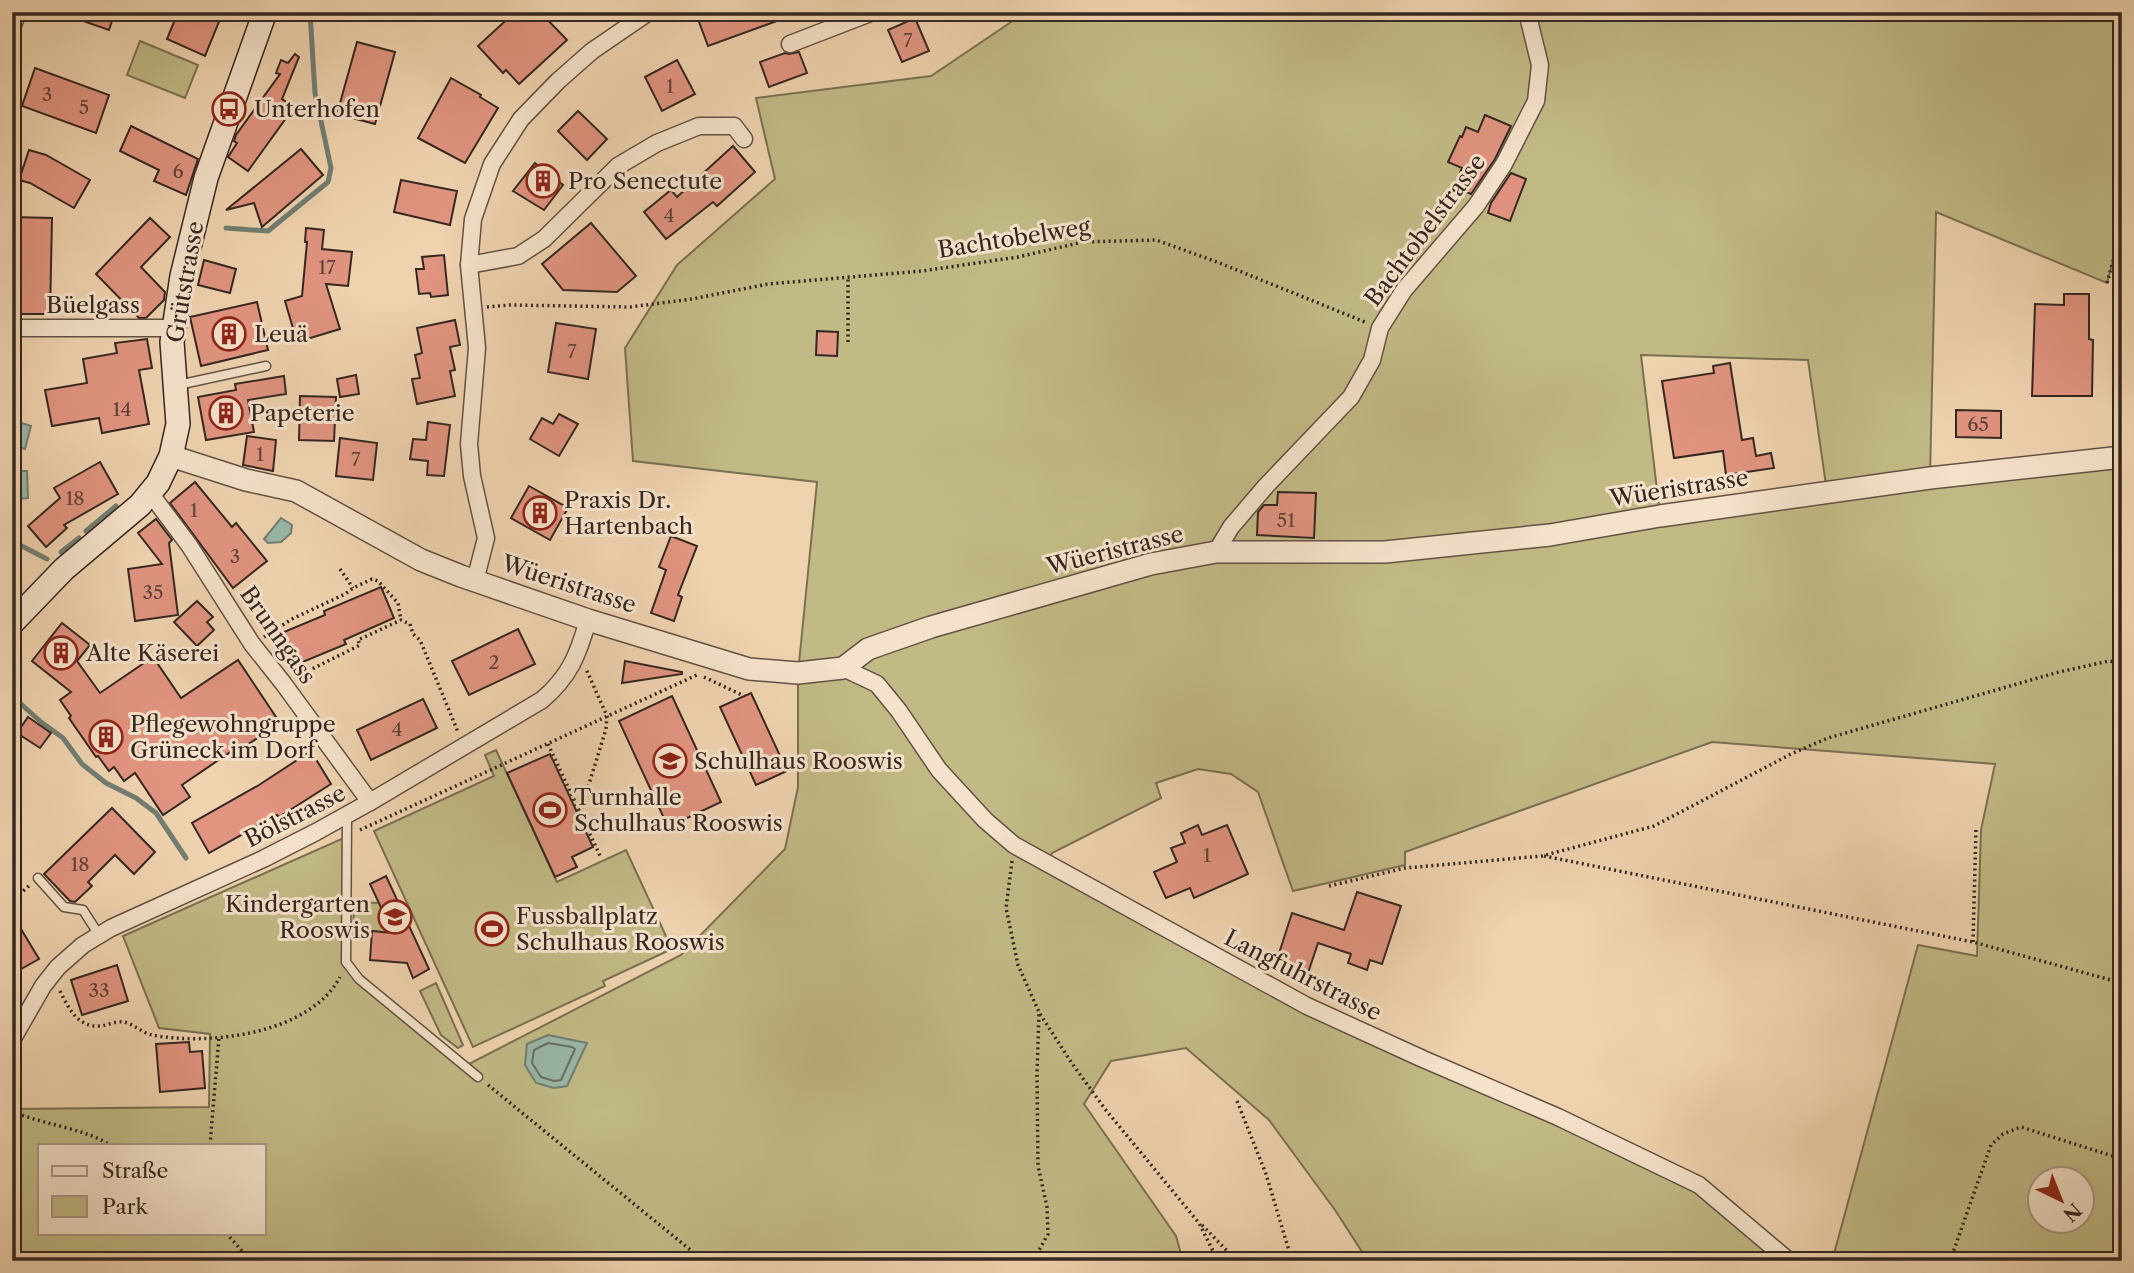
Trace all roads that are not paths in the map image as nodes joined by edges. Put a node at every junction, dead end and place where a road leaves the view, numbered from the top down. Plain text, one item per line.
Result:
1 (18, 12) edge
2 (265, 12) edge
3 (649, 12) edge
4 (873, 12) edge
5 (1527, 12) edge
6 (12, 28) edge
7 (790, 44) dead end
8 (744, 139) dead end
9 (469, 265) junction
10 (12, 328) edge
11 (173, 328) junction
12 (267, 366) dead end
13 (176, 386) junction
14 (171, 456) junction
15 (2122, 457) edge
16 (150, 493) junction
17 (1216, 552) junction
18 (475, 581) junction
19 (588, 620) junction
20 (12, 623) edge
21 (843, 668) junction
22 (370, 802) junction
23 (346, 816) junction
24 (38, 878) dead end
25 (99, 935) junction
26 (12, 1040) edge
27 (478, 1077) road end
28 (1790, 1261) edge

1 - 6 street
2 - 11 main road, Grütstrasse
3 - 9 street
4 - 7 street
5 - 17 street, Bachtobelstrasse
8 - 9 street
9 - 18 street
10 - 11 street, Büelgass
11 - 13 main road, Grütstrasse
12 - 13 lane
13 - 14 main road, Grütstrasse
14 - 16 main road, Grütstrasse
14 - 18 street, Wüeristrasse
15 - 17 street, Wüeristrasse
16 - 20 main road, Grütstrasse
16 - 22 street, Brunngass
17 - 21 street, Wüeristrasse
18 - 19 street, Wüeristrasse
19 - 21 street, Wüeristrasse
19 - 22 street, Bölstrasse
21 - 28 street, Langfuhrstrasse
22 - 23 street, Bölstrasse
23 - 25 street, Bölstrasse
23 - 27 lane
24 - 25 lane
25 - 26 street, Bölstrasse

